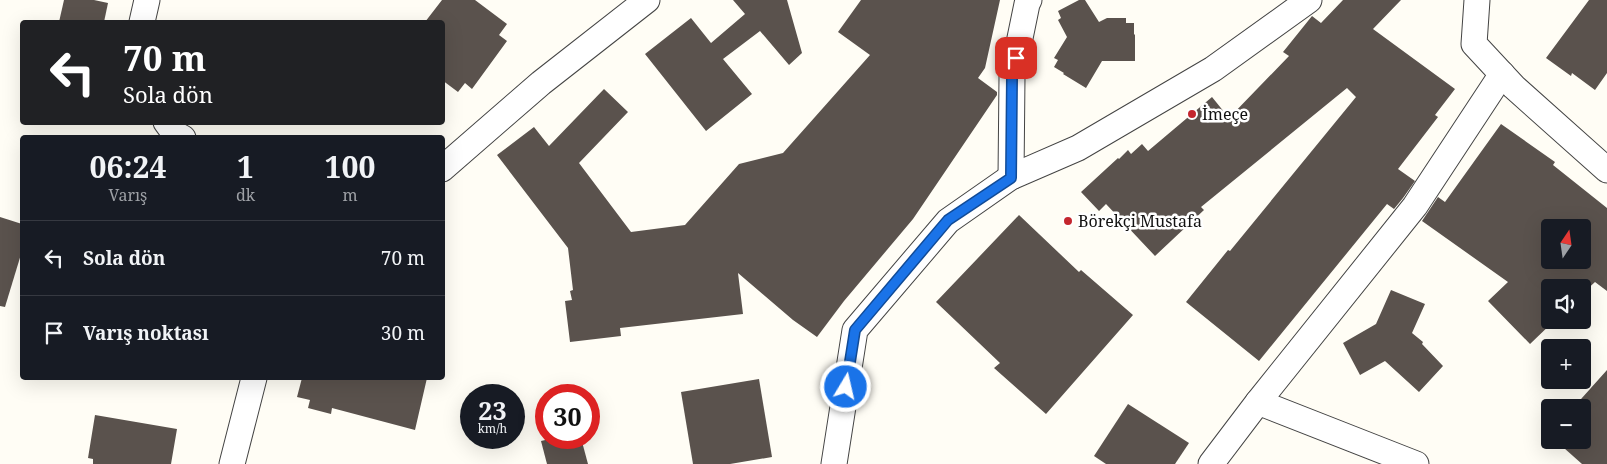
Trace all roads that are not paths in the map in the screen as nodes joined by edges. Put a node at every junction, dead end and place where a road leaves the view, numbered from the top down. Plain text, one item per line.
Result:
1 (147, 0) edge
2 (647, 0) edge
3 (1029, 0) edge
4 (1309, 0) edge
5 (1477, 0) edge
6 (142, 20) edge
7 (1502, 74) junction
8 (168, 125) edge
9 (178, 135) edge
10 (445, 166) edge
11 (1607, 170) edge
12 (1011, 178) junction
13 (253, 380) edge
14 (1258, 402) junction
15 (232, 464) edge
16 (834, 464) edge
17 (1211, 464) edge
18 (1416, 464) edge

1 - 6 street
2 - 10 street
3 - 12 street
4 - 12 street
5 - 7 street
7 - 11 street
7 - 14 street
8 - 9 street
12 - 16 street
13 - 15 street
14 - 17 street
14 - 18 street

